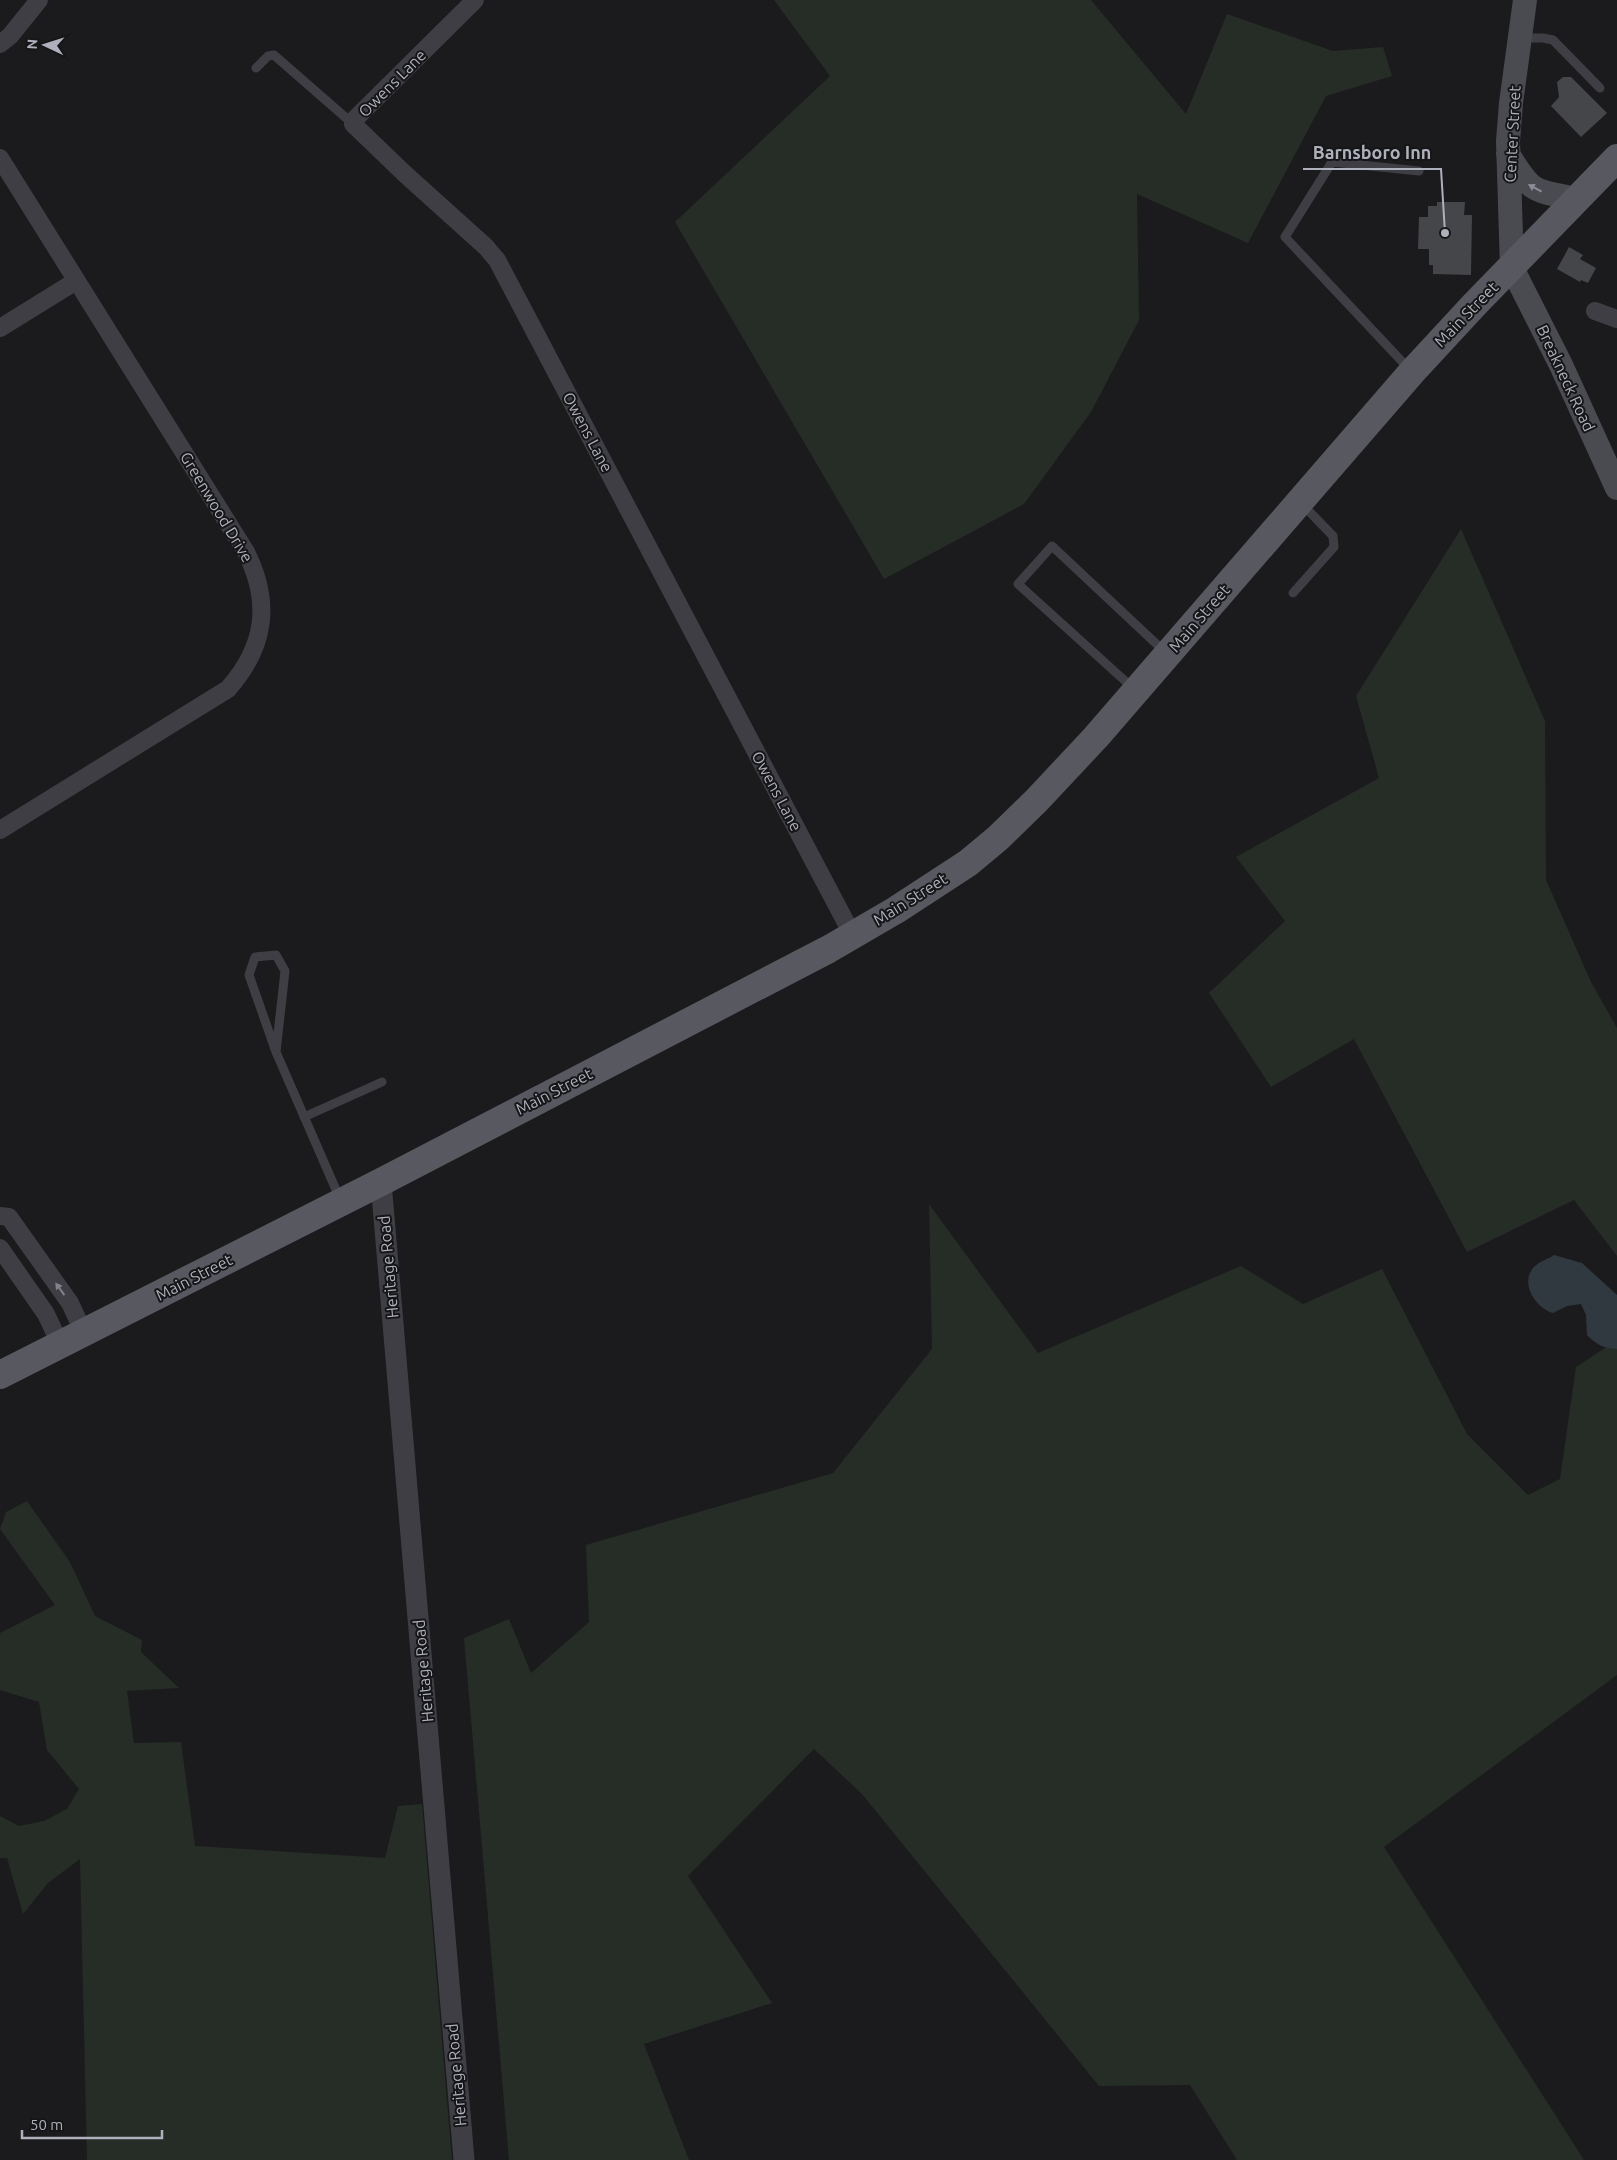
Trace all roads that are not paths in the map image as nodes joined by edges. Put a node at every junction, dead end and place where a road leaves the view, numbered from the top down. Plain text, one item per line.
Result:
1 (39, 0) edge
2 (475, 0) edge
3 (1525, 0) edge
4 (1520, 38) junction
5 (0, 44) edge
6 (256, 68) dead end
7 (1600, 88) dead end
8 (353, 124) junction
9 (1508, 154) junction
10 (0, 158) edge
11 (1617, 158) edge
12 (1419, 171) dead end
13 (1576, 199) junction
14 (1512, 268) junction
15 (76, 281) junction
16 (1595, 310) dead end
17 (1617, 319) edge
18 (0, 328) edge
19 (1412, 372) junction
20 (1617, 488) edge
21 (1299, 502) junction
22 (1293, 593) dead end
23 (1168, 654) junction
24 (1136, 691) junction
25 (0, 830) edge
26 (852, 934) junction
27 (276, 1052) junction
28 (382, 1082) dead end
29 (304, 1117) junction
30 (381, 1182) junction
31 (342, 1202) junction
32 (0, 1216) edge
33 (0, 1248) edge
34 (83, 1331) junction
35 (60, 1344) junction
36 (0, 1375) edge
37 (464, 2160) edge

1 - 5 street
2 - 8 street, Owens Lane
3 - 4 main road, Center Street
4 - 7 lane
4 - 9 main road, Center Street
6 - 8 lane
8 - 26 street, Owens Lane
13 -> 9 main road
9 - 14 main road, Center Street
10 - 15 street, Greenwood Drive
11 - 13 main road, Main Street
12 - 19 lane
13 - 14 main road, Main Street
14 - 19 main road, Main Street
14 - 20 main road, Breakneck Road
15 - 18 street
15 - 25 street, Greenwood Drive
16 - 17 street
19 - 21 main road, Main Street
21 - 22 lane
21 - 23 main road, Main Street
23 - 24 main road, Main Street
23 - 24 lane
24 - 26 main road, Main Street
26 - 30 main road, Main Street
27 - 27 lane
27 - 29 lane
28 - 29 lane
29 - 31 lane
30 - 31 main road, Main Street
30 - 37 street, Heritage Road
31 - 34 main road, Main Street
34 -> 32 street
33 - 35 street
34 - 35 main road, Main Street
35 - 36 main road, Main Street

